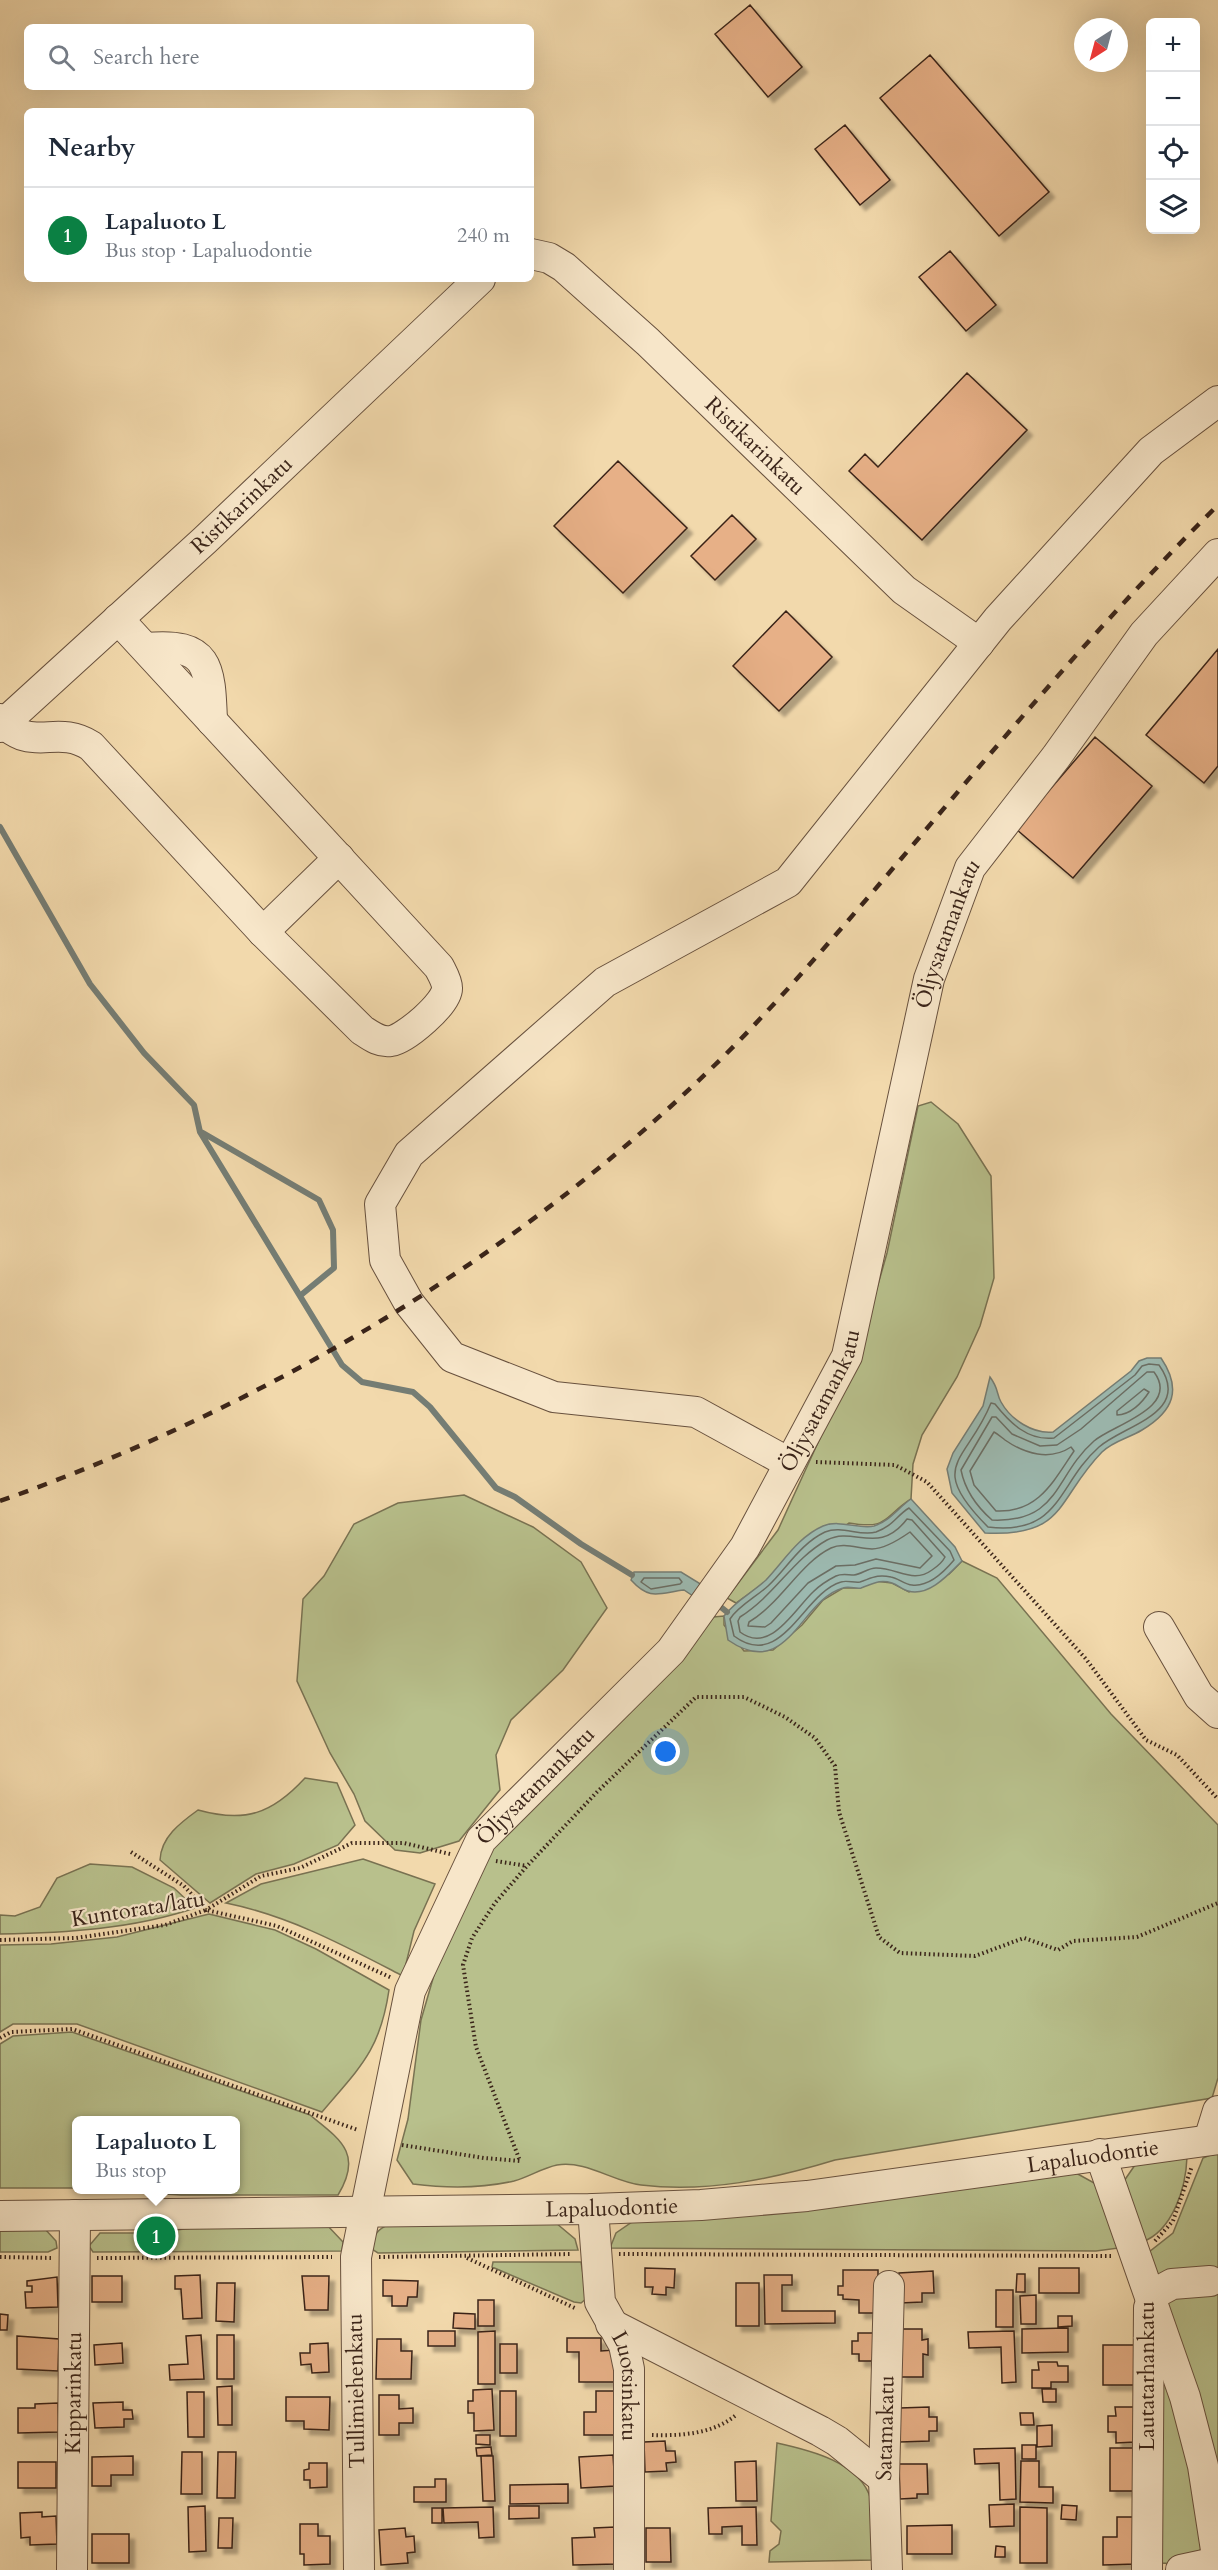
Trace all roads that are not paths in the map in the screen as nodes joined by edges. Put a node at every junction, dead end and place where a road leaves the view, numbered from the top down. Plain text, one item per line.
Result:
1 (534, 255) edge
2 (477, 282) edge
3 (1218, 401) edge
4 (1218, 554) edge
5 (118, 619) junction
6 (979, 644) junction
7 (1, 723) edge
8 (339, 858) junction
9 (263, 932) junction
10 (789, 1463) junction
11 (1159, 1627) dead end
12 (1218, 1713) edge
13 (1218, 2111) edge
14 (1209, 2140) edge
15 (1100, 2154) junction
16 (593, 2209) junction
17 (363, 2212) junction
18 (75, 2215) junction
19 (0, 2216) edge
20 (1210, 2280) dead end
21 (889, 2286) dead end
22 (1150, 2296) junction
23 (611, 2324) junction
24 (885, 2479) junction
25 (1218, 2563) edge
26 (72, 2570) edge
27 (359, 2570) edge
28 (628, 2570) edge
29 (887, 2570) edge
30 (1147, 2570) edge
31 (1181, 2570) edge

1 - 6 street, Ristikarinkatu
2 - 5 street, Ristikarinkatu
3 - 6 street
4 - 10 street, Öljysatamankatu
5 - 7 street, Ristikarinkatu
5 - 8 street
6 - 10 street
7 - 9 street
8 - 9 street
8 - 9 street
10 - 17 street, Öljysatamankatu
11 - 12 street
13 - 14 street
14 - 15 street, Lapaluodontie
15 - 16 street, Lapaluodontie
15 - 22 street, Lautatarhankatu
16 - 17 street, Lapaluodontie
16 - 23 street, Luotsinkatu
17 - 18 street, Lapaluodontie
17 - 27 street, Tullimiehenkatu
18 - 19 street, Lapaluodontie
18 - 26 street, Kipparinkatu
20 - 22 street
21 - 24 street, Satamakatu
22 - 25 street
22 - 30 street, Lautatarhankatu
23 - 24 street
23 - 28 street, Luotsinkatu
24 - 29 street, Satamakatu
25 - 31 street

